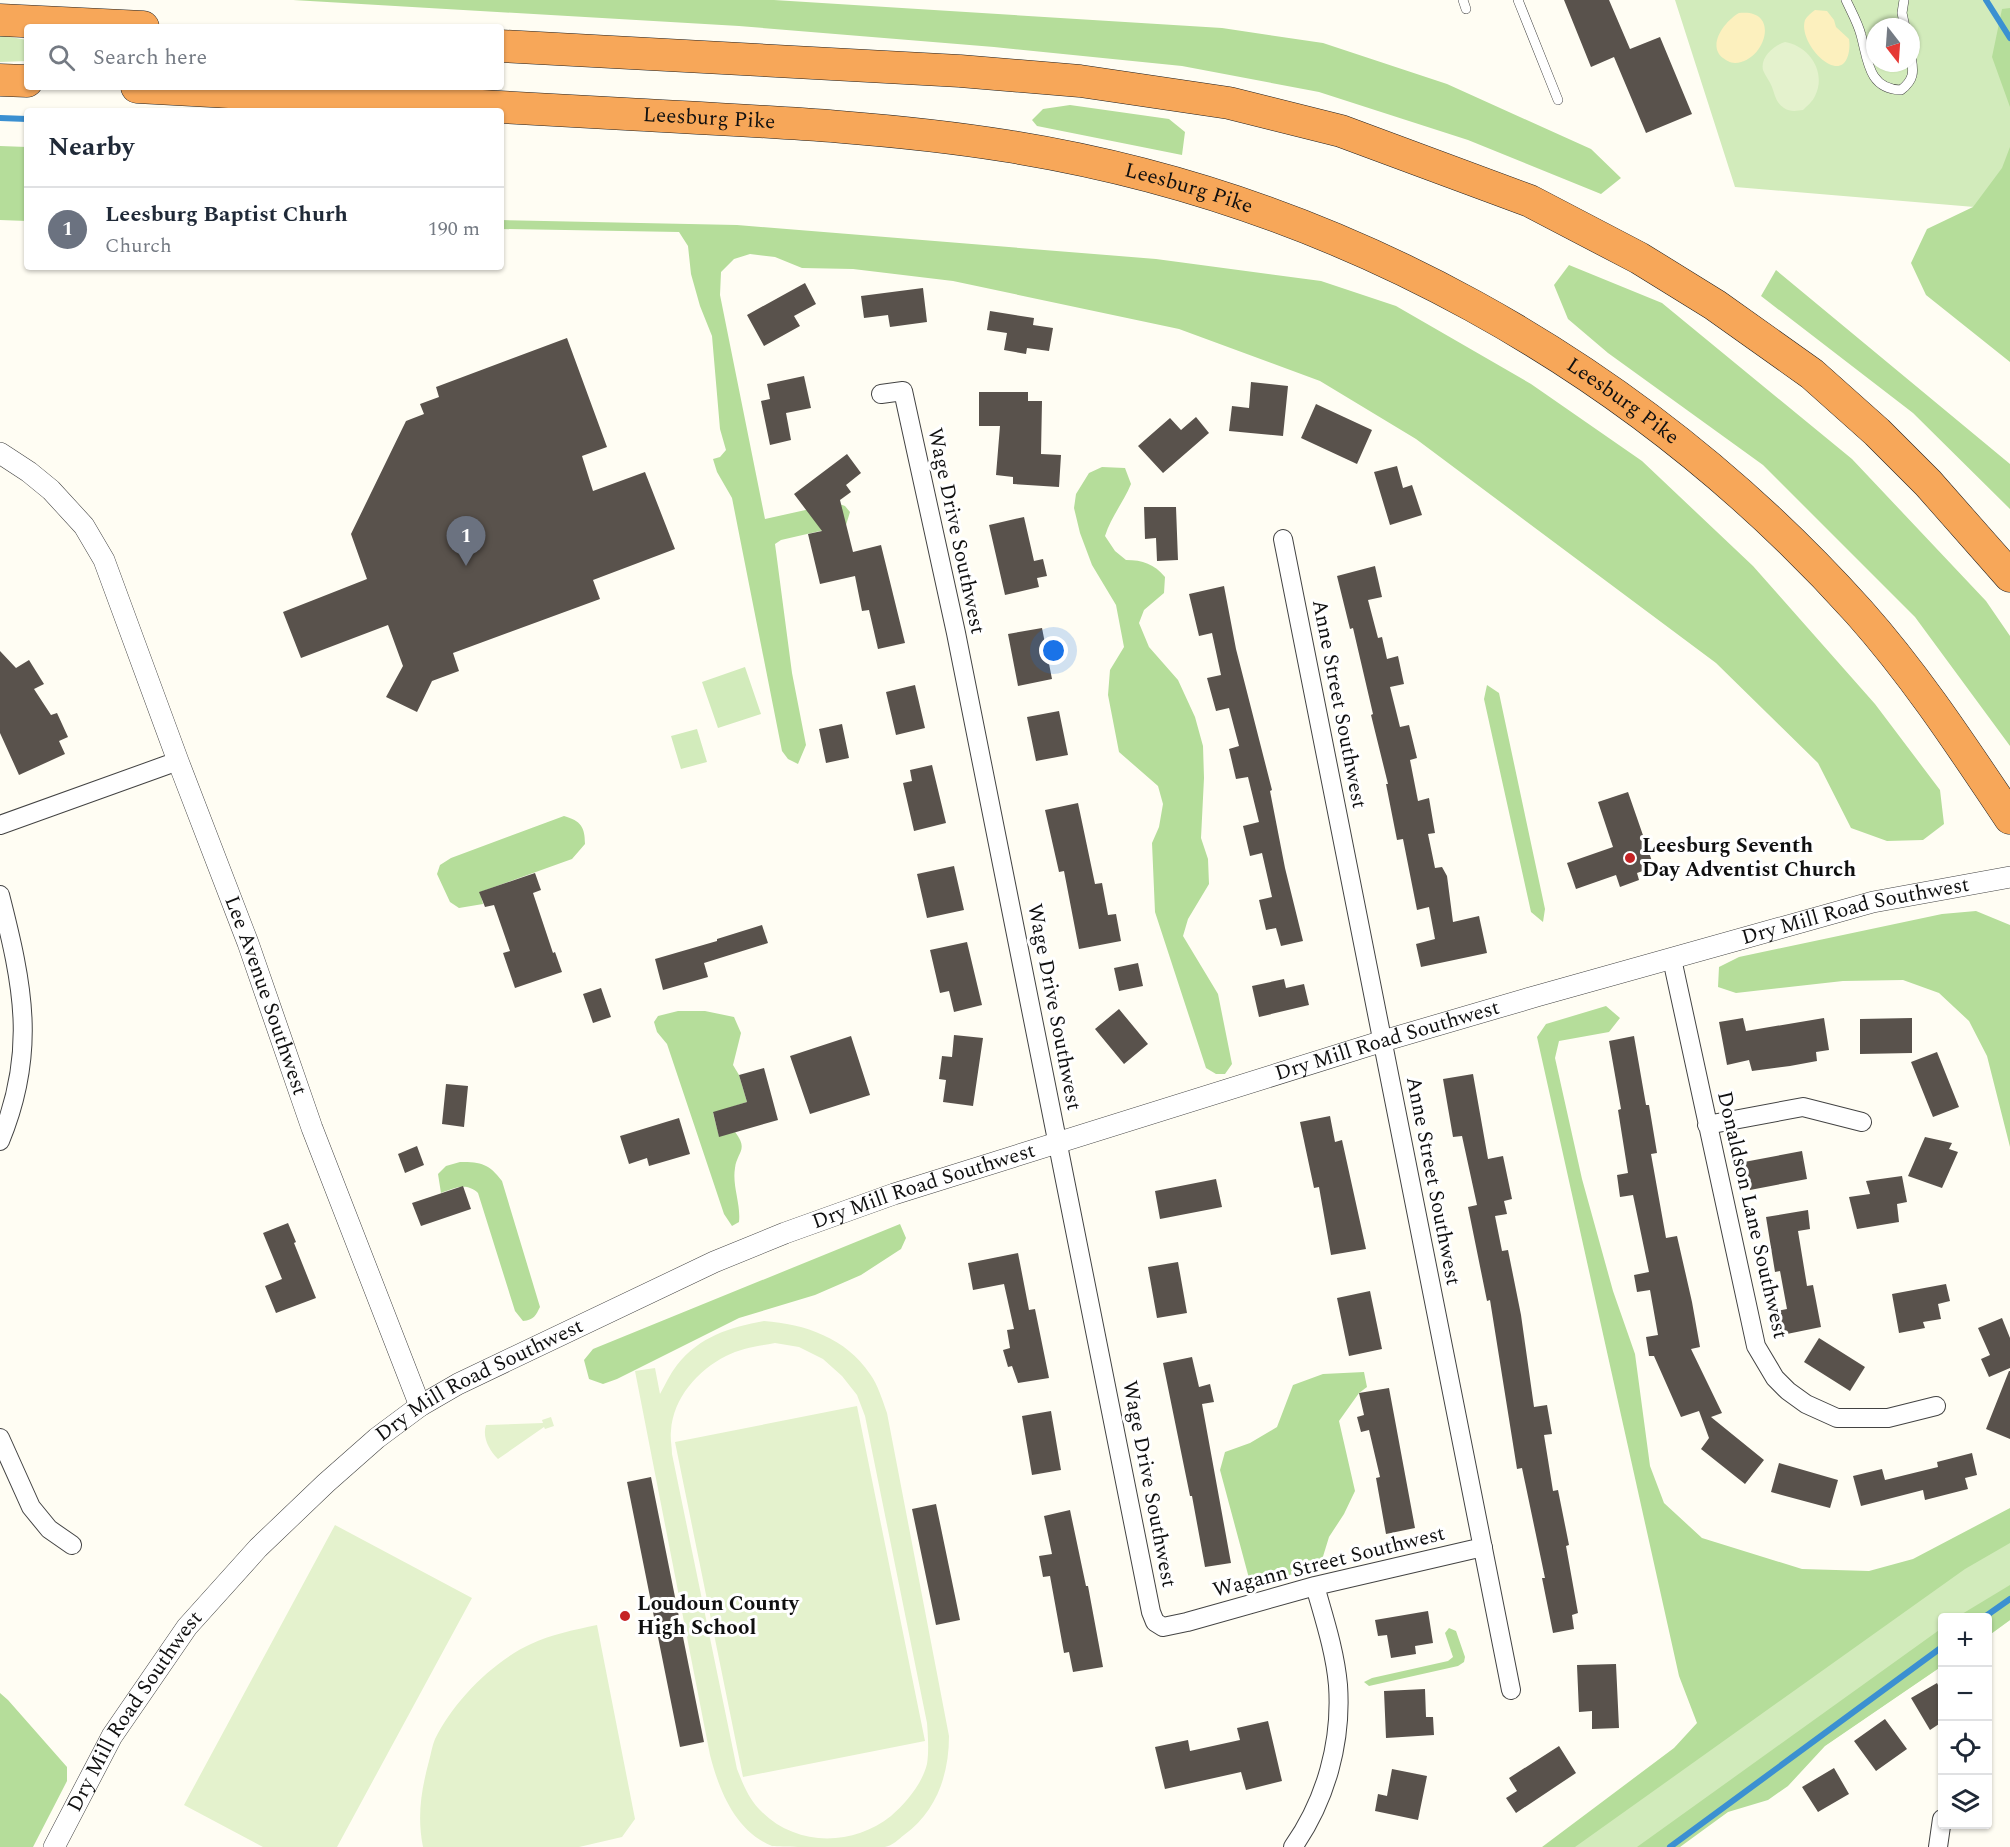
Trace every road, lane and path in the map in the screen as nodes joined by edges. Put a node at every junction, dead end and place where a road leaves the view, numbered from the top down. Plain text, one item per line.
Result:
1 (1518, 0) edge
2 (1846, 0) edge
3 (1904, 0) edge
4 (1903, 18) edge
5 (0, 20) edge
6 (65, 24) edge
7 (504, 46) edge
8 (1866, 58) edge
9 (1872, 72) edge
10 (1914, 72) edge
11 (0, 80) edge
12 (24, 81) edge
13 (191, 90) edge
14 (1558, 100) dead end
15 (881, 394) dead end
16 (0, 453) edge
17 (1283, 539) dead end
18 (2010, 576) edge
19 (178, 760) junction
20 (2010, 818) edge
21 (0, 825) edge
22 (2010, 877) edge
23 (0, 895) edge
24 (1672, 959) junction
25 (1383, 1041) junction
26 (1862, 1122) dead end
27 (1707, 1125) junction
28 (0, 1141) edge
29 (1058, 1143) junction
30 (420, 1406) junction
31 (1936, 1406) dead end
32 (0, 1438) edge
33 (72, 1545) dead end
34 (1483, 1547) junction
35 (1315, 1586) junction
36 (1187, 1622) joint
37 (1511, 1690) dead end
38 (1941, 1829) edge
39 (54, 1847) edge
40 (1293, 1847) edge
41 (1938, 1847) edge

1 - 14 lane
2 - 8 lane
3 - 4 lane
5 - 6 highway
7 - 18 highway
9 - 10 lane
11 - 12 highway
13 - 20 highway, Leesburg Pike
15 - 29 street, Wage Drive Southwest
16 - 19 street, Lee Avenue Southwest
17 - 25 street, Anne Street Southwest
19 - 21 street
19 - 30 street, Lee Avenue Southwest
22 - 24 street, Dry Mill Road Southwest
23 - 28 street
24 - 25 street, Dry Mill Road Southwest
24 - 27 street, Donaldson Lane Southwest
25 - 29 street, Dry Mill Road Southwest
25 - 34 street, Anne Street Southwest
26 - 27 street
27 - 31 street, Donaldson Lane Southwest
29 - 30 street, Dry Mill Road Southwest
29 - 36 street, Wage Drive Southwest
30 - 39 street, Dry Mill Road Southwest
32 - 33 street
34 - 35 street, Wagann Street Southwest
34 - 37 street, Anne Street Southwest
35 - 36 street, Wagann Street Southwest
35 - 40 street
38 - 41 street

